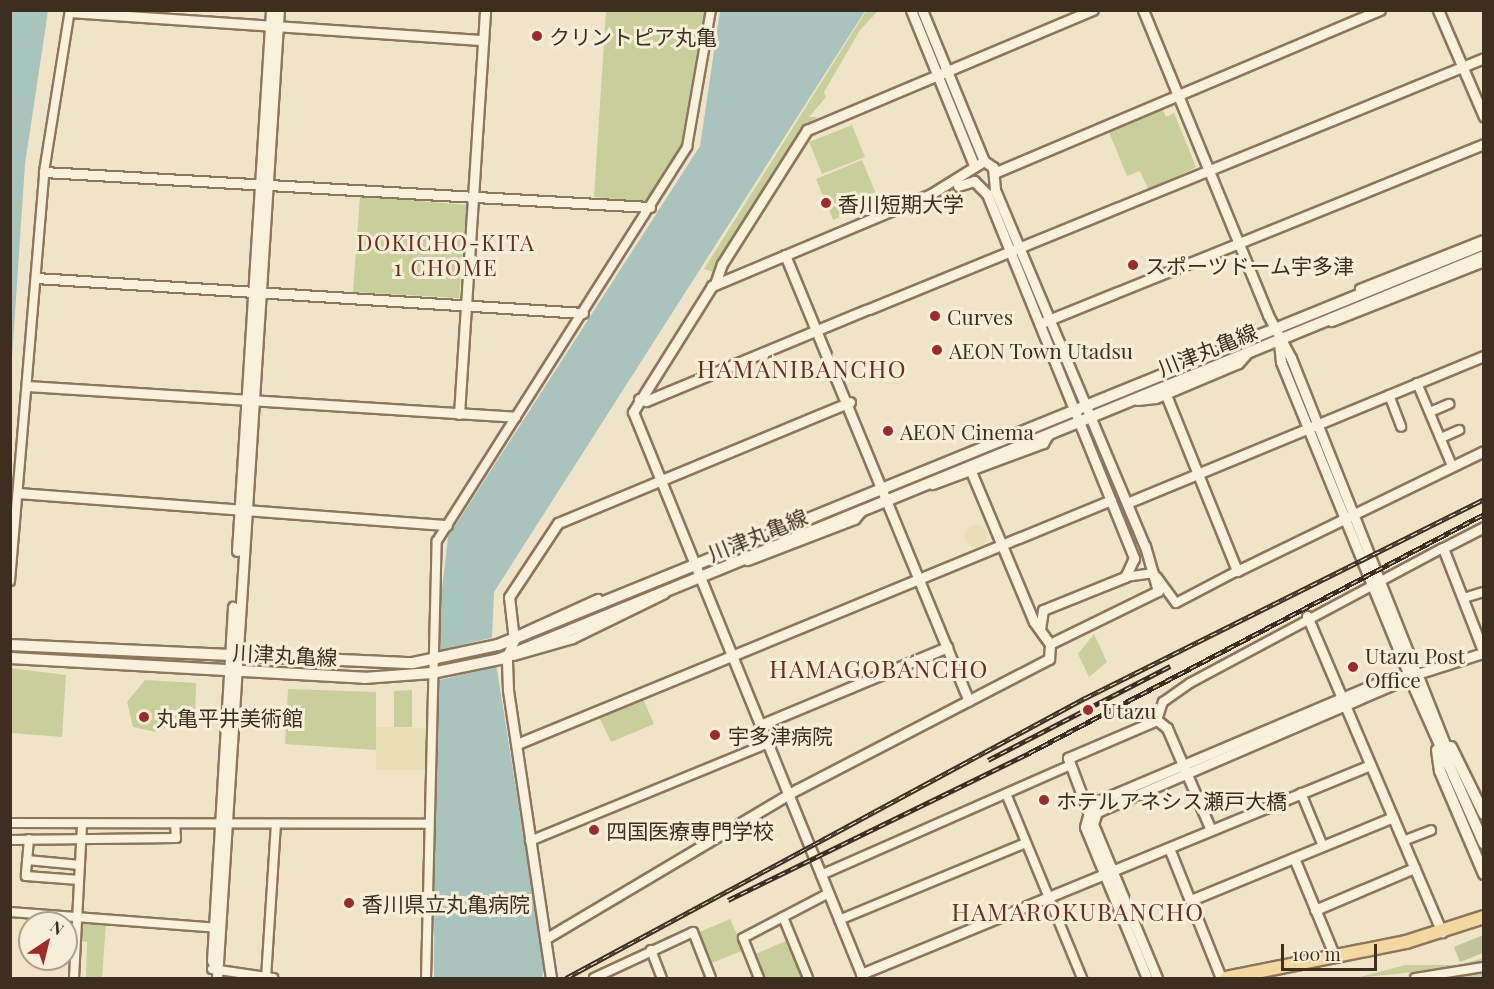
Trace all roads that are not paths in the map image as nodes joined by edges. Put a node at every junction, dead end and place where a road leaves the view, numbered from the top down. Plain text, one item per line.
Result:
1 (271, 10) edge
2 (279, 10) edge
3 (485, 10) edge
4 (711, 10) edge
5 (910, 10) edge
6 (922, 10) edge
7 (1093, 10) edge
8 (1143, 10) edge
9 (1380, 10) edge
10 (1438, 10) edge
11 (70, 11) edge
12 (274, 26) junction
13 (483, 40) junction
14 (1484, 58) edge
15 (1462, 67) junction
16 (942, 72) junction
17 (1176, 95) junction
18 (1484, 117) edge
19 (1484, 144) edge
20 (990, 169) junction
21 (1208, 171) junction
22 (44, 172) junction
23 (975, 176) junction
24 (264, 183) junction
25 (473, 197) junction
26 (650, 207) junction
27 (1484, 240) edge
28 (1238, 244) junction
29 (1484, 244) edge
30 (1015, 250) junction
31 (785, 255) junction
32 (1484, 256) edge
33 (1484, 262) edge
34 (36, 278) junction
35 (716, 284) junction
36 (257, 292) junction
37 (465, 306) junction
38 (583, 313) junction
39 (1307, 318) junction
40 (1043, 322) junction
41 (1320, 324) junction
42 (819, 330) junction
43 (1277, 336) junction
44 (1248, 353) junction
45 (1484, 356) edge
46 (1417, 383) junction
47 (27, 386) junction
48 (1166, 394) junction
49 (1389, 395) junction
50 (639, 399) junction
51 (251, 401) junction
52 (1132, 401) junction
53 (850, 402) junction
54 (1449, 404) dead end
55 (1430, 412) junction
56 (459, 414) junction
57 (1083, 415) junction
58 (515, 417) junction
59 (1319, 424) junction
60 (1401, 427) dead end
61 (1308, 428) junction
62 (1459, 430) dead end
63 (1050, 434) junction
64 (1441, 438) junction
65 (1484, 451) edge
66 (1452, 466) junction
67 (972, 474) junction
68 (1197, 474) junction
69 (660, 481) junction
70 (925, 485) junction
71 (19, 494) junction
72 (886, 495) junction
73 (1111, 500) junction
74 (1127, 503) junction
75 (243, 510) junction
76 (1348, 515) junction
77 (447, 525) junction
78 (1484, 527) edge
79 (1002, 544) junction
80 (1443, 548) junction
81 (736, 558) junction
82 (1237, 571) junction
83 (698, 574) junction
84 (1155, 575) junction
85 (1125, 577) junction
86 (919, 578) junction
87 (10, 581) edge
88 (1375, 581) junction
89 (665, 587) junction
90 (1484, 592) edge
91 (1464, 598) junction
92 (1029, 606) junction
93 (1043, 610) junction
94 (1307, 616) junction
95 (1040, 628) junction
96 (514, 640) junction
97 (1050, 644) junction
98 (10, 645) edge
99 (947, 647) junction
100 (1483, 653) edge
101 (232, 656) junction
102 (504, 657) junction
103 (731, 657) junction
104 (10, 658) edge
105 (433, 659) junction
106 (232, 670) junction
107 (434, 673) junction
108 (1412, 676) junction
109 (969, 701) junction
110 (1345, 702) junction
111 (1157, 720) junction
112 (760, 725) junction
113 (1440, 738) junction
114 (517, 744) junction
115 (767, 744) junction
116 (1370, 765) junction
117 (1068, 766) junction
118 (1184, 767) junction
119 (1301, 793) junction
120 (1007, 796) junction
121 (789, 798) junction
122 (1090, 814) junction
123 (1484, 814) edge
124 (1393, 817) junction
125 (10, 823) edge
126 (82, 824) junction
127 (115, 824) junction
128 (276, 824) junction
129 (429, 824) junction
130 (175, 825) junction
131 (222, 826) junction
132 (1211, 830) junction
133 (1431, 830) dead end
134 (81, 839) junction
135 (114, 839) junction
136 (10, 840) edge
137 (29, 840) junction
138 (530, 841) junction
139 (1403, 841) junction
140 (1026, 843) junction
141 (1484, 844) edge
142 (1323, 846) junction
143 (1169, 849) junction
144 (1294, 858) junction
145 (27, 860) junction
146 (80, 865) junction
147 (1414, 868) junction
148 (1108, 873) junction
149 (1484, 873) edge
150 (822, 875) junction
151 (79, 880) junction
152 (829, 893) junction
153 (1049, 898) junction
154 (1191, 900) junction
155 (1315, 910) junction
156 (77, 911) edge
157 (78, 917) edge
158 (783, 917) junction
159 (1484, 917) edge
160 (839, 920) junction
161 (217, 928) junction
162 (1442, 932) junction
163 (545, 939) junction
164 (651, 951) junction
165 (1335, 957) junction
166 (1484, 967) edge
167 (214, 974) edge
168 (613, 975) edge
169 (862, 976) edge
170 (268, 978) edge
171 (426, 978) edge
172 (551, 978) edge
173 (594, 978) edge
174 (662, 978) edge
175 (711, 978) edge
176 (759, 978) edge
177 (808, 978) edge
178 (1082, 978) edge
179 (1147, 978) edge
180 (1157, 978) edge
181 (1221, 978) edge
182 (1226, 978) edge
183 (1415, 978) edge

1 - 12 street
2 - 12 street
3 - 13 street
4 - 26 street
5 - 16 street
6 - 16 street
7 - 16 street
8 - 17 street
9 - 17 street
10 - 15 street
11 - 12 street
11 - 22 street
12 - 13 street
12 - 24 street
13 - 25 street
14 - 15 street
15 - 18 street
15 - 21 street
16 - 20 street
16 - 23 street
16 - 35 street
17 - 20 street
17 - 21 street
19 - 28 street
20 - 23 street
20 - 23 street
20 - 30 street
21 - 28 street
21 - 30 street
22 - 24 street
22 - 34 street
23 - 30 street
23 - 31 street
24 - 25 street
24 - 36 street
25 - 26 street
25 - 37 street
26 - 38 street
27 - 39 street
28 - 40 street
28 - 43 street
29 - 39 main road, 川津丸亀線
30 - 40 street
30 - 42 street
31 - 35 street
31 - 42 street
32 - 41 main road, 川津丸亀線
33 - 41 street
34 - 36 street
34 - 47 street
35 - 50 street
36 - 37 street
36 - 51 street
37 - 38 street
37 - 56 street
38 - 58 street
39 - 43 main road, 川津丸亀線
40 - 57 street
41 - 43 main road, 川津丸亀線
42 - 50 street
42 - 53 street
43 - 44 main road, 川津丸亀線
43 - 57 main road, 川津丸亀線
43 - 59 street
43 - 61 street
44 - 48 street
44 - 52 main road, 川津丸亀線
45 - 46 street
46 - 49 street
46 - 55 street
47 - 51 street
47 - 71 street
48 - 52 street
48 - 68 street
49 - 59 street
49 - 60 street
50 - 69 street
51 - 56 street
51 - 75 street
52 - 57 main road, 川津丸亀線
53 - 69 street
53 - 72 street
54 - 55 street
55 - 64 street
56 - 58 street
57 - 63 main road, 川津丸亀線
57 - 72 main road, 川津丸亀線
57 - 73 street
57 - 74 street
58 - 77 street
59 - 61 street
59 - 76 street
61 - 68 street
61 - 76 street
62 - 64 street
63 - 67 street
63 - 70 main road, 川津丸亀線
64 - 66 street
65 - 66 street
66 - 76 street
67 - 70 street
67 - 79 street
68 - 74 street
68 - 82 street
69 - 83 street
69 - 96 street
70 - 72 main road, 川津丸亀線
71 - 75 street
71 - 87 street
72 - 81 main road, 川津丸亀線
72 - 81 main road, 川津丸亀線
72 - 86 street
73 - 79 street
73 - 85 street
74 - 84 street
75 - 77 street
75 - 101 street
76 - 82 street
76 - 88 street
77 - 105 street
78 - 80 street
79 - 86 street
79 - 92 street
80 - 88 street
80 - 91 street
81 - 83 main road, 川津丸亀線
82 - 84 street
83 - 89 main road, 川津丸亀線
83 - 103 street
84 - 85 street
84 - 97 street
85 - 93 street
86 - 99 street
86 - 103 street
88 - 94 street
88 - 108 street
89 - 96 main road, 川津丸亀線
89 - 102 main road, 川津丸亀線
90 - 91 street
91 - 100 street
92 - 93 street
92 - 95 street
93 - 95 street
94 - 110 street
94 - 111 street
95 - 97 street
96 - 102 street
96 - 105 main road, 川津丸亀線
97 - 109 street
98 - 101 main road, 川津丸亀線
99 - 109 street
99 - 112 street
100 - 108 street
101 - 105 main road, 川津丸亀線
101 - 106 street
102 - 107 main road, 川津丸亀線
102 - 114 street
103 - 112 street
103 - 114 street
104 - 106 main road, 川津丸亀線
105 - 107 street
106 - 107 main road, 川津丸亀線
106 - 131 street
107 - 129 street
108 - 110 street
108 - 113 main road
109 - 121 street
110 - 116 street
110 - 118 street
111 - 117 street
111 - 118 street
112 - 115 street
113 - 123 main road
113 - 141 main road
113 - 149 main road
114 - 138 street
115 - 121 street
115 - 138 street
116 - 119 street
116 - 124 street
117 - 120 street
117 - 122 street
118 - 122 street
118 - 132 street
119 - 132 street
119 - 142 street
120 - 140 street
120 - 150 street
121 - 150 street
121 - 163 street
122 - 148 street
124 - 139 street
124 - 142 street
125 - 126 street
126 - 127 street
126 - 134 street
127 - 130 street
127 - 135 street
128 - 129 street
128 - 131 street
128 - 170 street
129 - 171 street
130 - 131 street
130 - 135 street
131 - 161 street
132 - 143 street
133 - 139 street
134 - 135 street
134 - 137 street
134 - 146 street
136 - 137 street
137 - 145 street
138 - 163 street
139 - 147 street
140 - 153 street
140 - 160 street
142 - 144 street
143 - 148 street
143 - 154 street
144 - 154 street
144 - 155 street
145 - 146 street
145 - 151 street
146 - 151 street
147 - 155 street
147 - 162 street
148 - 153 street
148 - 179 street
148 - 180 street
150 - 152 street
151 - 156 street
152 - 158 street
152 - 160 street
153 - 169 street
153 - 178 street
154 - 181 street
155 - 165 street
157 - 161 street
158 - 176 street
158 - 177 street
159 - 162 main road
160 - 169 street
161 - 167 street
162 - 165 main road
163 - 172 street
164 - 168 street
164 - 174 street
164 - 175 street
165 - 182 main road
166 - 183 street
167 - 170 street
168 - 173 street

